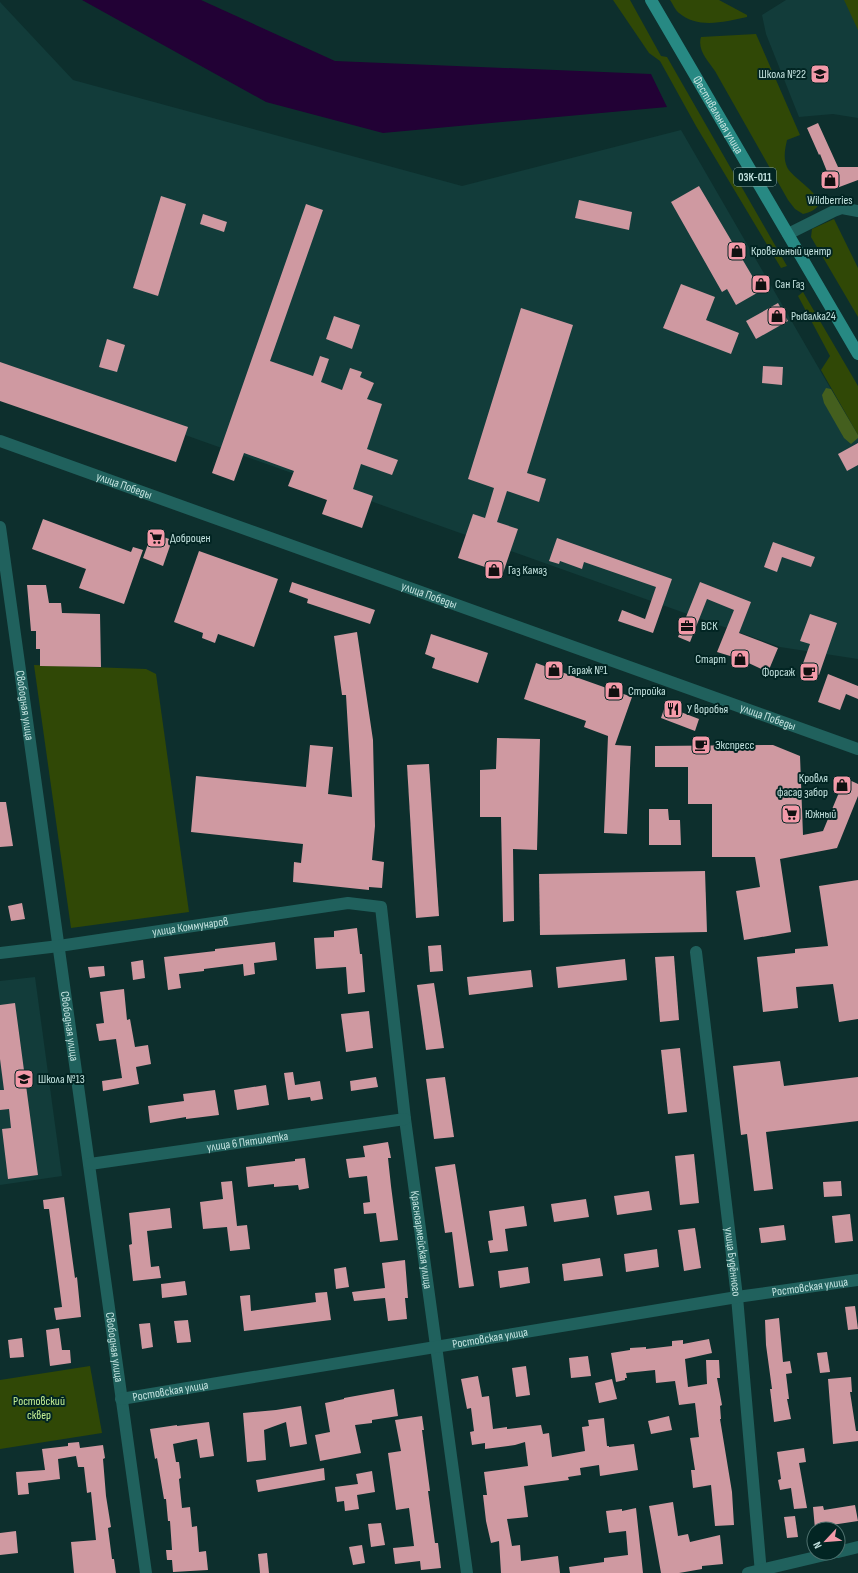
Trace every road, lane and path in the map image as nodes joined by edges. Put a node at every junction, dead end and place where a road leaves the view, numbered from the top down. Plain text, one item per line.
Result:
1 (651, 0) edge
2 (858, 211) edge
3 (788, 234) junction
4 (858, 354) edge
5 (0, 442) edge
6 (0, 527) edge
7 (858, 749) edge
8 (381, 907) joint
9 (59, 946) junction
10 (696, 952) dead end
11 (0, 953) edge
12 (405, 1119) junction
13 (90, 1164) junction
14 (858, 1280) edge
15 (737, 1297) junction
16 (435, 1347) junction
17 (122, 1398) junction
18 (858, 1547) edge
19 (846, 1550) edge
20 (806, 1560) edge
21 (761, 1572) edge
22 (146, 1573) edge
23 (467, 1573) edge
24 (748, 1573) edge

1 - 3 main road, Фестивальная улица / 03К-011
2 - 3 street
3 - 4 main road, Фестивальная улица / 03К-011
5 - 7 street, улица Победы
6 - 9 street, Свободная улица
8 - 9 street, улица Коммунаров
8 - 12 street, Красноармейская улица
9 - 11 street, улица Коммунаров
9 - 13 street, Свободная улица
10 - 15 street, улица Будённого
12 - 13 street, улица 6 Пятилетка
12 - 16 street, Красноармейская улица
13 - 17 street, Свободная улица
14 - 15 street, Ростовская улица
15 - 16 street, Ростовская улица
15 - 21 street, улица Будённого
16 - 17 street, Ростовская улица
16 - 23 street, Красноармейская улица
17 - 22 street, Свободная улица
18 - 19 street
20 - 21 street
21 - 24 street

